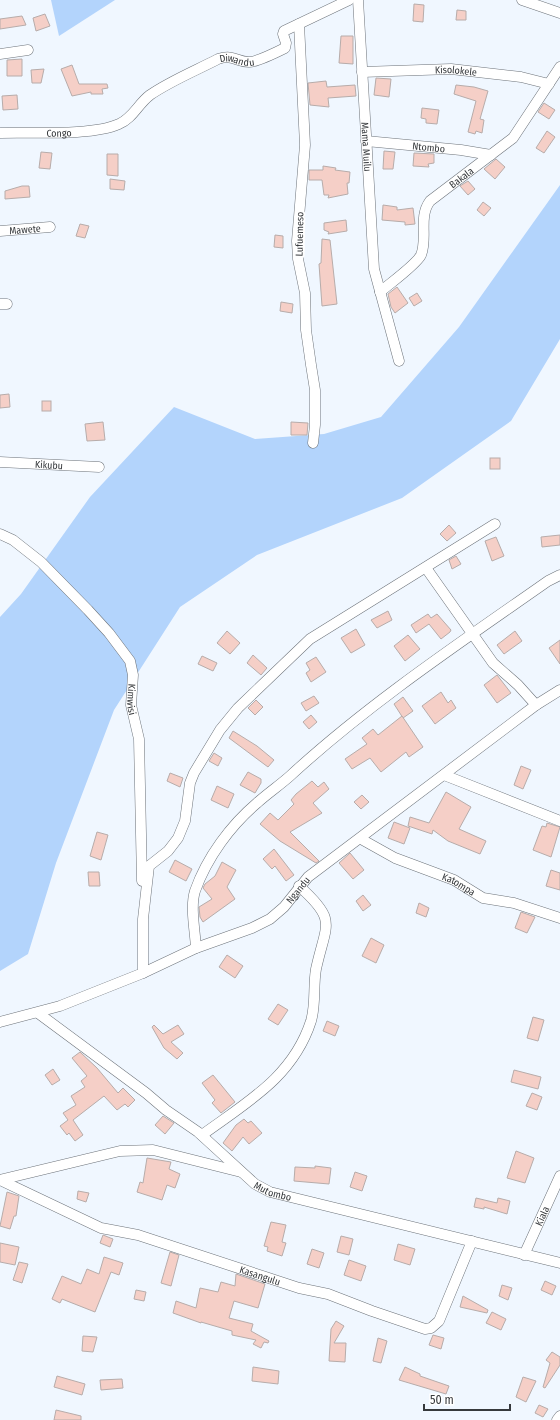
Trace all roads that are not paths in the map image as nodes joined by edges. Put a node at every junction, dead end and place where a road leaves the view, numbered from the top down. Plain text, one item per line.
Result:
1 (349, 0) edge
2 (358, 0) edge
3 (522, 0) edge
4 (560, 13) edge
5 (299, 24) junction
6 (28, 50) dead end
7 (0, 54) edge
8 (560, 67) edge
9 (362, 72) junction
10 (549, 84) junction
11 (118, 124) joint
12 (0, 133) edge
13 (366, 141) junction
14 (491, 155) junction
15 (50, 227) dead end
16 (0, 231) edge
17 (380, 292) junction
18 (399, 361) dead end
19 (313, 444) dead end
20 (0, 462) edge
21 (99, 467) dead end
22 (495, 524) dead end
23 (0, 534) edge
24 (426, 568) junction
25 (560, 575) edge
26 (473, 634) junction
27 (557, 694) edge
28 (536, 705) junction
29 (444, 775) junction
30 (560, 820) edge
31 (361, 838) junction
32 (299, 886) junction
33 (560, 918) edge
34 (143, 919) junction
35 (196, 948) junction
36 (143, 973) junction
37 (38, 1013) junction
38 (0, 1022) edge
39 (202, 1135) junction
40 (241, 1172) junction
41 (560, 1176) edge
42 (0, 1180) edge
43 (472, 1241) junction
44 (524, 1255) junction
45 (560, 1263) edge
46 (560, 1416) edge
47 (557, 1420) edge

1 - 5 street, Diwandu
2 - 9 street, Mama Muilu
3 - 4 street
5 - 11 street, Diwandu
5 - 19 street, Lufuemeso
6 - 7 street
8 - 10 street, Bakala
9 - 10 street, Kisolokele
9 - 13 street, Mama Muilu
10 - 14 street, Bakala
11 - 12 street, Congo
13 - 14 street, Ntombo
13 - 17 street, Mama Muilu
14 - 17 street, Bakala
15 - 16 street, Mawete
17 - 18 street, Mama Muilu
20 - 21 street, Kikubu
22 - 24 street
23 - 34 street, Kimwisi
24 - 26 street
24 - 34 street
25 - 26 street
26 - 28 street
26 - 35 street
27 - 28 street, Ngandu
28 - 29 street, Ngandu
29 - 30 street
29 - 31 street, Ngandu
31 - 32 street, Ngandu
31 - 33 street, Katompa
32 - 35 street, Ngandu
32 - 39 street
34 - 36 street
35 - 36 street, Ngandu
36 - 37 street, Ngandu
37 - 38 street, Ngandu
37 - 39 street, Mutombo
39 - 40 street, Mutombo
40 - 42 street
40 - 43 street, Mutombo
41 - 44 street, Kiala
42 - 43 street, Kasangulu
43 - 44 street, Mutombo
44 - 45 street, Mutombo
46 - 47 street

